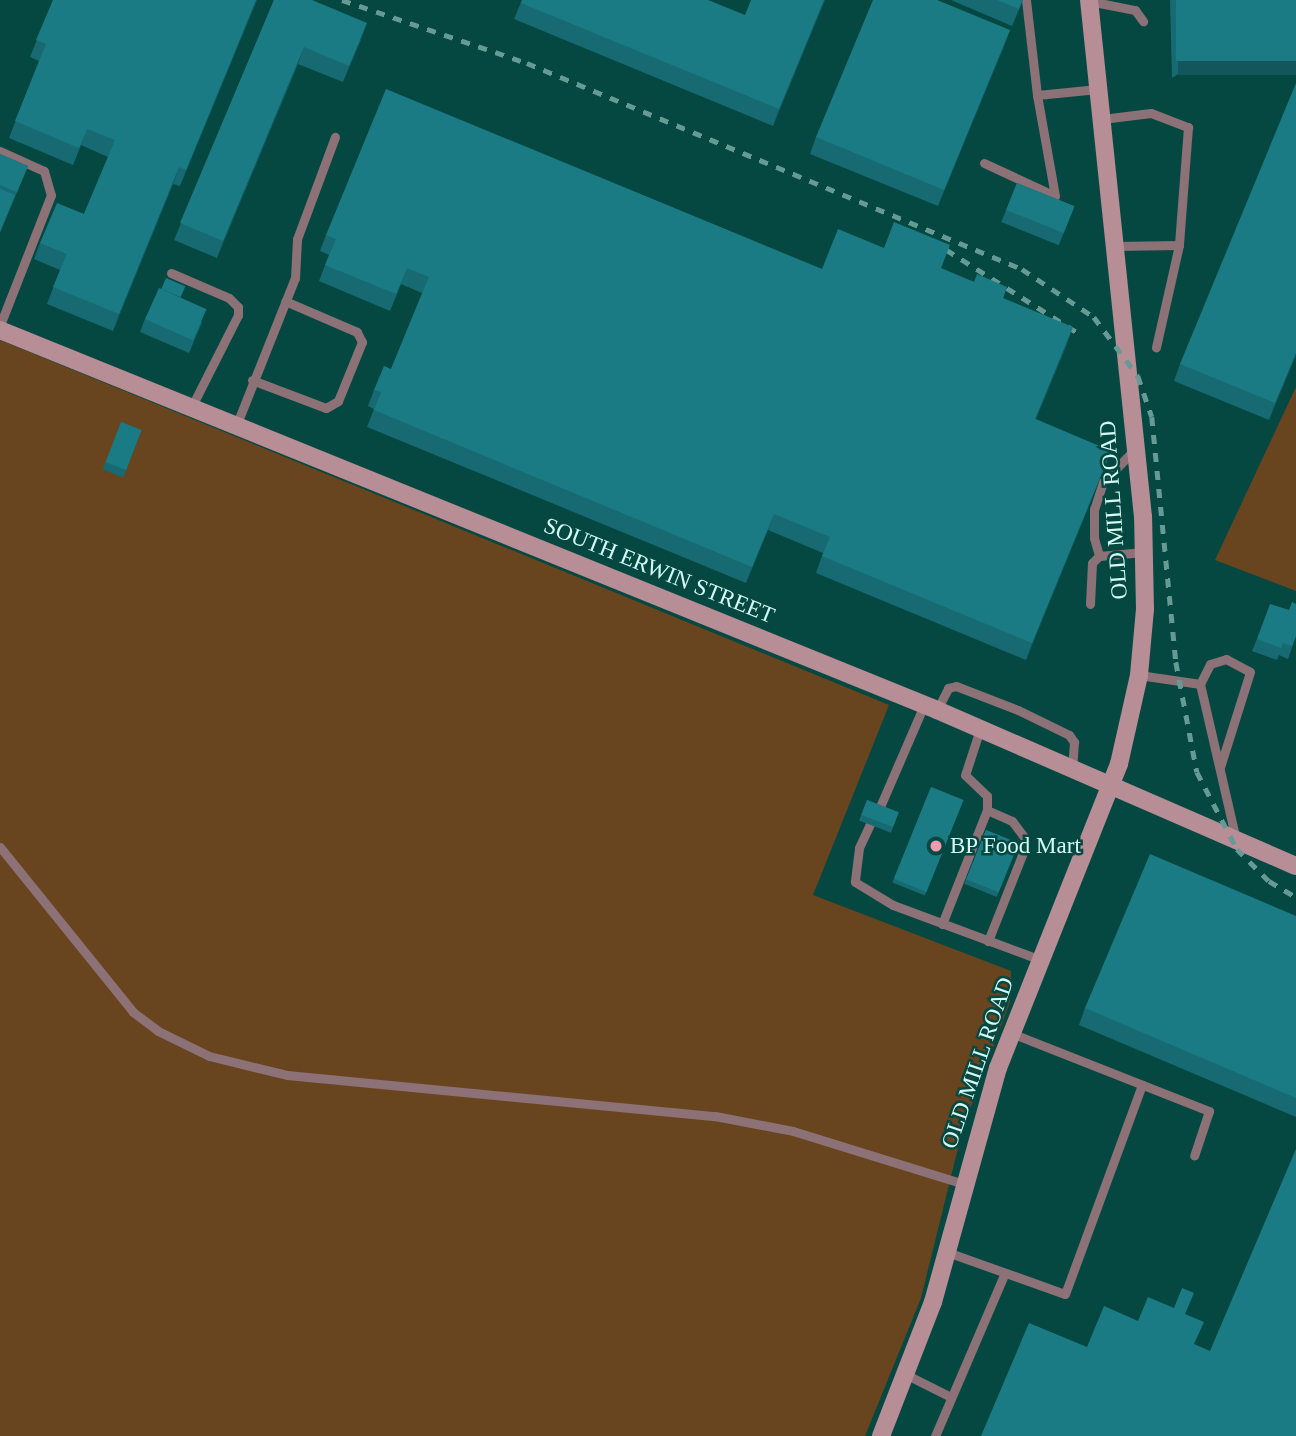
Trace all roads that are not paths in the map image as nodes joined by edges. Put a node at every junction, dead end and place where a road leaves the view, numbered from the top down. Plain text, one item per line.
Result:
1 (1026, 0) edge
2 (1089, 0) edge
3 (1143, 21) dead end
4 (1098, 89) junction
5 (1037, 95) junction
6 (1101, 119) junction
7 (335, 137) dead end
8 (0, 151) edge
9 (984, 163) dead end
10 (1179, 245) junction
11 (1115, 246) junction
12 (171, 273) dead end
13 (285, 301) junction
14 (0, 325) edge
15 (0, 330) edge
16 (1156, 347) dead end
17 (252, 380) junction
18 (191, 408) junction
19 (236, 426) junction
20 (1136, 448) junction
21 (1145, 552) junction
22 (1098, 556) junction
23 (1090, 604) dead end
24 (1139, 675) junction
25 (1199, 684) junction
26 (931, 708) junction
27 (980, 729) junction
28 (1072, 769) junction
29 (1219, 769) junction
30 (1111, 786) junction
31 (878, 809) edge
32 (987, 810) junction
33 (870, 824) edge
34 (1237, 843) junction
35 (0, 847) edge
36 (1296, 866) edge
37 (942, 924) junction
38 (988, 941) junction
39 (1041, 960) junction
40 (1011, 1033) junction
41 (1142, 1085) junction
42 (1194, 1156) dead end
43 (964, 1184) junction
44 (947, 1252) junction
45 (1005, 1273) junction
46 (906, 1375) junction
47 (951, 1397) junction
48 (880, 1436) edge
49 (935, 1436) edge

1 - 5 lane
2 - 3 lane
2 - 4 street, OLD MILL ROAD
4 - 5 lane
4 - 6 street, OLD MILL ROAD
5 - 9 lane
6 - 10 lane
6 - 11 street, OLD MILL ROAD
7 - 13 lane
8 - 14 lane
10 - 11 lane
10 - 16 lane
11 - 20 street, OLD MILL ROAD
12 - 18 lane
13 - 17 lane
13 - 17 lane
15 - 18 street, SOUTH ERWIN STREET
17 - 19 lane
18 - 19 street, SOUTH ERWIN STREET
19 - 26 street, SOUTH ERWIN STREET
20 - 21 street, OLD MILL ROAD
20 - 22 lane
21 - 22 lane
21 - 24 street, OLD MILL ROAD
22 - 23 lane
24 - 25 lane
24 - 30 street, OLD MILL ROAD
25 - 29 lane
25 - 29 lane
26 - 27 street, SOUTH ERWIN STREET
26 - 28 lane
26 - 31 lane
27 - 28 street, SOUTH ERWIN STREET
27 - 32 lane
28 - 30 street, SOUTH ERWIN STREET
29 - 34 lane
30 - 34 street, SOUTH ERWIN STREET
30 - 39 street, OLD MILL ROAD
32 - 37 lane
32 - 38 lane
33 - 37 lane
34 - 36 street, SOUTH ERWIN STREET
35 - 43 lane
37 - 38 lane
38 - 39 lane
39 - 40 street, OLD MILL ROAD
40 - 41 lane
40 - 43 street, OLD MILL ROAD
41 - 42 lane
41 - 45 lane
43 - 44 street, OLD MILL ROAD
44 - 45 lane
44 - 46 street, OLD MILL ROAD
45 - 47 lane
46 - 47 lane
46 - 48 street, OLD MILL ROAD
47 - 49 lane

